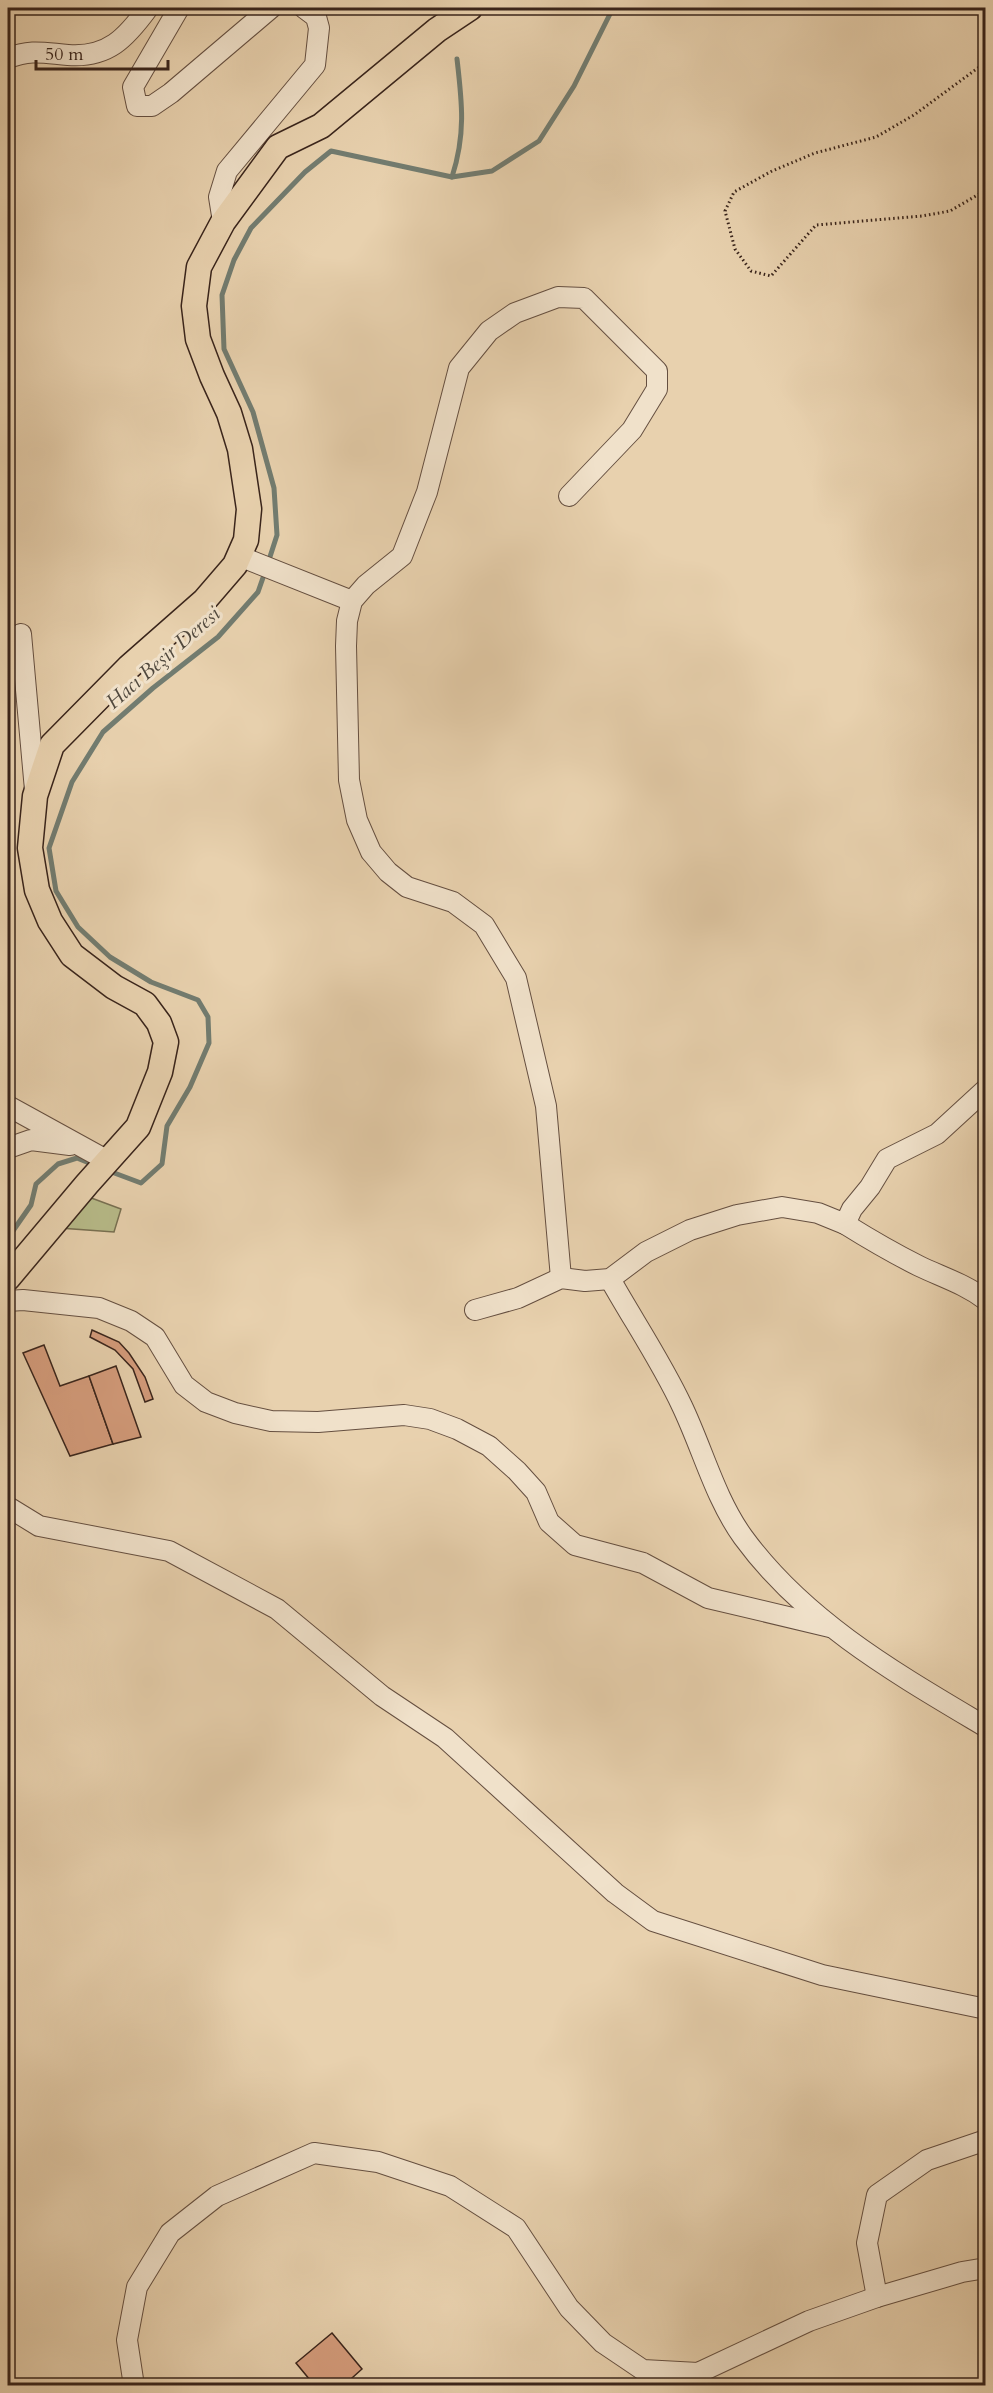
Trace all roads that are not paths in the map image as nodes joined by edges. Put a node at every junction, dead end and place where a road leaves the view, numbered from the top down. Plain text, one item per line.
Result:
1 (148, 8) edge
2 (179, 8) edge
3 (271, 8) edge
4 (304, 8) edge
5 (470, 8) edge
6 (8, 58) edge
7 (223, 222) junction
8 (569, 496) dead end
9 (248, 560) junction
10 (352, 601) junction
11 (21, 634) dead end
12 (35, 796) junction
13 (986, 1089) edge
14 (8, 1106) edge
15 (79, 1146) junction
16 (8, 1148) edge
17 (108, 1161) junction
18 (845, 1224) junction
19 (8, 1278) edge
20 (561, 1278) junction
21 (610, 1279) junction
22 (986, 1300) edge
23 (8, 1301) edge
24 (475, 1310) dead end
25 (8, 1507) edge
26 (830, 1627) junction
27 (986, 1727) edge
28 (986, 2009) edge
29 (986, 2140) edge
30 (986, 2268) edge
31 (877, 2296) junction
32 (135, 2385) edge

1 - 6 street
2 - 3 street
4 - 7 street
5 - 7 main road
7 - 9 main road
8 - 10 street
9 - 10 street
9 - 12 main road
10 - 20 street
11 - 12 street
12 - 17 main road
13 - 18 street
14 - 15 street
15 - 16 street
15 - 17 street
17 - 19 main road
18 - 21 street
18 - 22 street
20 - 21 street
20 - 24 street
21 - 26 street
23 - 26 street
25 - 28 street
26 - 27 street
29 - 31 street
30 - 31 street
31 - 32 street

